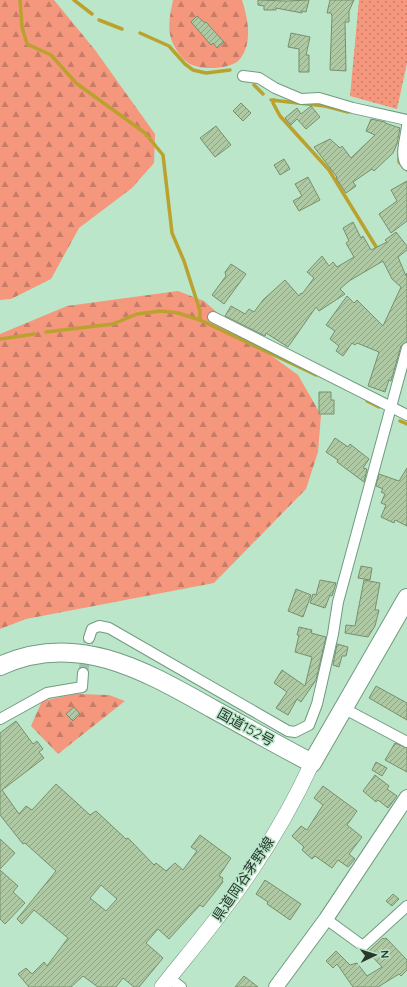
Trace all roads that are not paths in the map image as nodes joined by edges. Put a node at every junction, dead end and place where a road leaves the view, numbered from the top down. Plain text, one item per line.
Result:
1 (243, 76) dead end
2 (407, 120) edge
3 (407, 126) edge
4 (407, 165) edge
5 (213, 317) dead end
6 (407, 348) edge
7 (392, 408) junction
8 (407, 414) edge
9 (407, 598) edge
10 (89, 638) tunnel mouth
11 (0, 666) edge
12 (83, 673) tunnel mouth
13 (343, 708) junction
14 (0, 719) edge
15 (407, 742) edge
16 (312, 763) junction
17 (407, 797) edge
18 (407, 906) edge
19 (326, 919) junction
20 (171, 984) edge
21 (276, 987) edge

1 - 2 street
3 - 4 street
5 - 7 street
6 - 7 street
7 - 8 street
7 - 10 street
9 - 13 highway
11 - 16 highway, 国道152号
12 - 14 street
13 - 15 street
13 - 16 highway
16 - 20 main road, 県道岡谷茅野線
17 - 19 street
18 - 19 street
19 - 21 street

